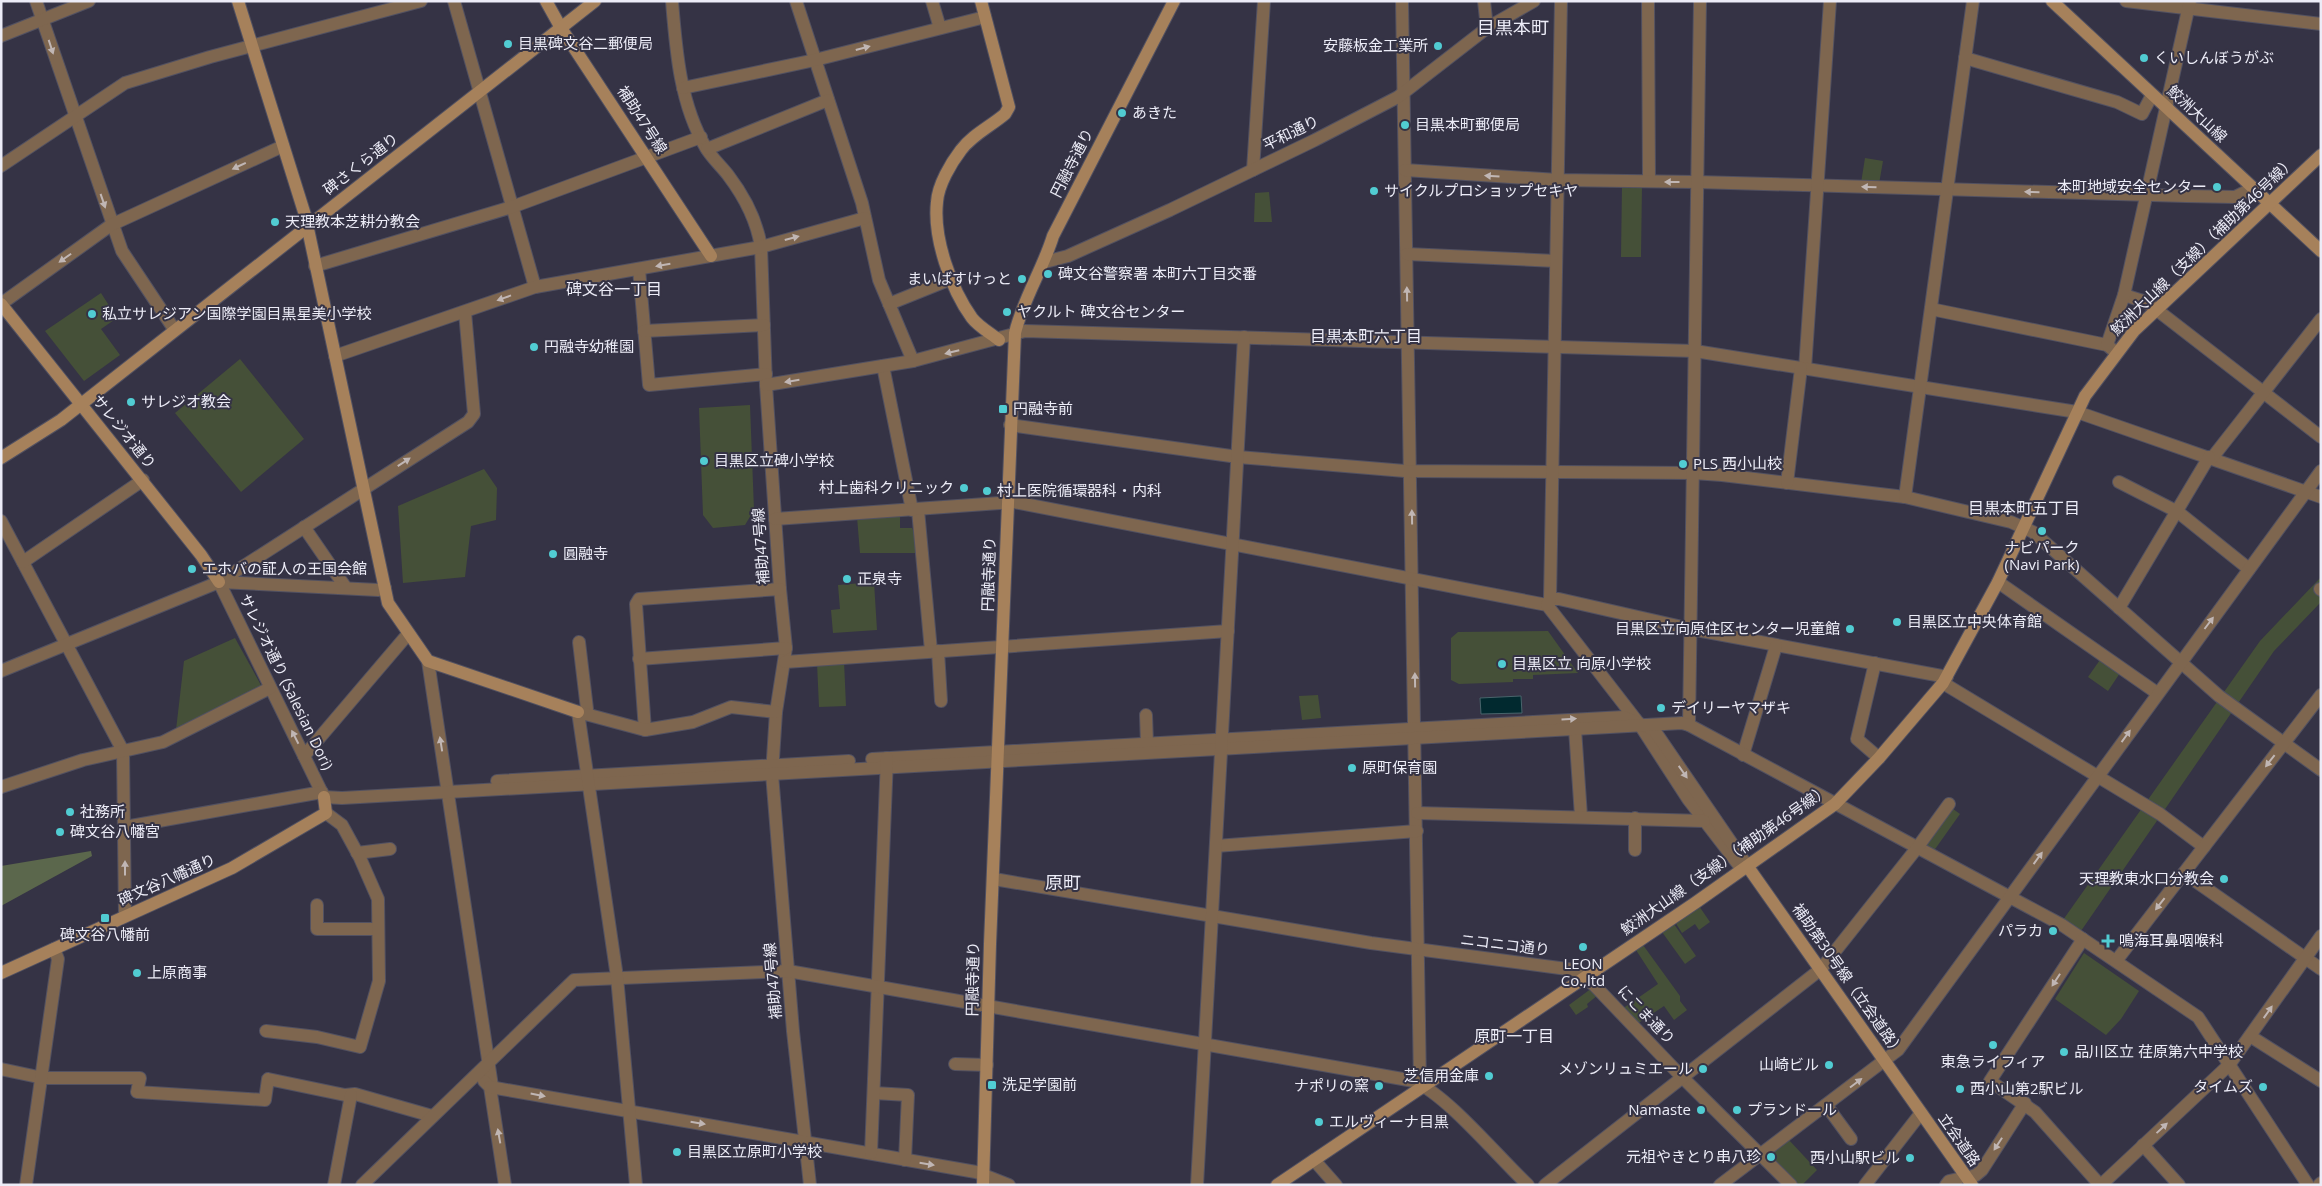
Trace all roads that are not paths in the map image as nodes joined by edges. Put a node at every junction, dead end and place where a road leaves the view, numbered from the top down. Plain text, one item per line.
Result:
1 (36, 1) edge
2 (89, 1) edge
3 (238, 1) edge
4 (421, 1) edge
5 (454, 1) edge
6 (546, 1) edge
7 (595, 1) edge
8 (672, 1) edge
9 (796, 1) edge
10 (932, 1) edge
11 (980, 1) edge
12 (1174, 1) edge
13 (1264, 1) edge
14 (1402, 1) edge
15 (1484, 1) edge
16 (1534, 1) edge
17 (1561, 1) edge
18 (1648, 1) edge
19 (1700, 1) edge
20 (1830, 1) edge
21 (1973, 1) edge
22 (2052, 1) edge
23 (2126, 1) edge
24 (2190, 5) edge
25 (985, 17) junction
26 (42, 21) junction
27 (2321, 24) edge
28 (561, 28) junction
29 (940, 28) junction
30 (1487, 28) junction
31 (1, 36) edge
32 (252, 46) junction
33 (1965, 58) junction
34 (815, 60) junction
35 (683, 88) junction
36 (480, 91) junction
37 (1403, 93) junction
38 (2152, 95) junction
39 (828, 100) junction
40 (2167, 109) junction
41 (74, 115) junction
42 (701, 137) junction
43 (283, 146) junction
44 (707, 149) junction
45 (2321, 156) edge
46 (647, 158) junction
47 (1, 166) edge
48 (1253, 170) junction
49 (1405, 170) junction
50 (1558, 180) junction
51 (1649, 181) junction
52 (1698, 182) junction
53 (1818, 185) junction
54 (2253, 188) junction
55 (1948, 189) junction
56 (2146, 195) junction
57 (2270, 203) junction
58 (512, 207) junction
59 (865, 218) junction
60 (111, 226) junction
61 (306, 228) junction
62 (760, 247) junction
63 (2321, 251) edge
64 (1407, 254) junction
65 (711, 256) junction
66 (1556, 261) junction
67 (1045, 262) junction
68 (315, 266) junction
69 (639, 269) junction
70 (951, 280) junction
71 (535, 287) junction
72 (2124, 296) junction
73 (1, 304) edge
74 (889, 304) junction
75 (1931, 309) junction
76 (2157, 310) junction
77 (465, 312) junction
78 (2321, 319) edge
79 (764, 325) junction
80 (174, 329) junction
81 (644, 331) junction
82 (1015, 333) junction
83 (1244, 337) junction
84 (999, 340) junction
85 (1408, 343) junction
86 (1555, 348) junction
87 (2111, 349) junction
88 (1695, 351) junction
89 (335, 356) junction
90 (914, 361) junction
91 (883, 366) junction
92 (1803, 368) junction
93 (766, 380) junction
94 (1921, 387) junction
95 (2265, 392) junction
96 (80, 404) junction
97 (2077, 412) junction
98 (1010, 425) junction
99 (2321, 437) edge
100 (1238, 457) junction
101 (1, 458) edge
102 (2210, 458) junction
103 (1411, 471) junction
104 (2321, 471) edge
105 (1553, 473) junction
106 (1693, 473) junction
107 (143, 480) junction
108 (2119, 482) dead end
109 (1787, 483) junction
110 (363, 488) junction
111 (2305, 492) junction
112 (1905, 497) junction
113 (2321, 497) edge
114 (1007, 502) junction
115 (915, 510) junction
116 (2178, 512) junction
117 (775, 519) junction
118 (1, 521) edge
119 (304, 527) junction
120 (2022, 527) junction
121 (1234, 543) junction
122 (24, 562) junction
123 (2249, 569) junction
124 (1413, 579) junction
125 (219, 582) junction
126 (1998, 582) junction
127 (346, 588) junction
128 (384, 588) junction
129 (780, 589) junction
130 (1549, 602) junction
131 (2120, 608) junction
132 (1691, 629) junction
133 (1228, 631) junction
134 (408, 634) junction
135 (579, 642) dead end
136 (67, 644) junction
137 (1002, 646) junction
138 (1776, 646) junction
139 (786, 648) junction
140 (934, 651) junction
141 (639, 659) junction
142 (428, 661) junction
143 (785, 662) junction
144 (2179, 662) junction
145 (1875, 663) junction
146 (1, 671) edge
147 (1945, 680) junction
148 (270, 688) junction
149 (2157, 693) junction
150 (2321, 695) edge
151 (942, 700) dead end
152 (776, 712) junction
153 (582, 713) junction
154 (1146, 715) dead end
155 (1995, 715) dead end
156 (2007, 722) junction
157 (1640, 725) junction
158 (1689, 725) junction
159 (1575, 729) junction
160 (645, 730) junction
161 (1416, 733) junction
162 (2284, 743) junction
163 (1147, 744) junction
164 (1222, 744) junction
165 (123, 751) junction
166 (1743, 755) junction
167 (304, 756) junction
168 (997, 757) junction
169 (1879, 758) junction
170 (887, 762) junction
171 (773, 769) junction
172 (2321, 770) edge
173 (2098, 776) junction
174 (588, 779) junction
175 (1, 787) edge
176 (448, 788) junction
177 (323, 794) junction
178 (1835, 804) junction
179 (1949, 804) dead end
180 (326, 813) junction
181 (1417, 813) junction
182 (1581, 816) junction
183 (1635, 818) junction
184 (1704, 821) junction
185 (125, 827) junction
186 (1417, 832) junction
187 (1216, 846) junction
188 (2204, 847) junction
189 (1917, 848) junction
190 (390, 849) dead end
191 (1635, 850) dead end
192 (358, 853) junction
193 (1748, 867) junction
194 (2184, 873) junction
195 (994, 879) junction
196 (2008, 897) junction
197 (317, 905) dead end
198 (125, 916) junction
199 (1212, 917) junction
200 (378, 929) junction
201 (2321, 936) edge
202 (2083, 939) junction
203 (54, 949) junction
204 (1419, 950) junction
205 (2306, 957) junction
206 (2116, 962) junction
207 (1821, 969) junction
208 (2321, 969) edge
209 (788, 971) junction
210 (1, 973) edge
211 (616, 977) junction
212 (1586, 977) junction
213 (878, 986) junction
214 (989, 1006) junction
215 (266, 1031) dead end
216 (2250, 1036) junction
217 (1206, 1044) junction
218 (1884, 1061) junction
219 (488, 1063) junction
220 (955, 1064) dead end
221 (987, 1065) junction
222 (2229, 1065) junction
223 (1, 1069) edge
224 (477, 1074) junction
225 (1682, 1077) junction
226 (43, 1078) junction
227 (2321, 1081) edge
228 (1423, 1085) junction
229 (491, 1086) junction
230 (874, 1093) junction
231 (351, 1095) junction
232 (2025, 1103) junction
233 (1826, 1105) junction
234 (629, 1112) junction
235 (1920, 1113) junction
236 (432, 1116) junction
237 (1851, 1139) dead end
238 (805, 1142) junction
239 (2143, 1145) junction
240 (871, 1153) junction
241 (1761, 1154) junction
242 (905, 1160) junction
243 (1314, 1160) junction
244 (984, 1180) edge
245 (1963, 1180) edge
246 (26, 1185) edge
247 (334, 1185) edge
248 (362, 1185) edge
249 (505, 1185) edge
250 (636, 1185) edge
251 (810, 1185) edge
252 (1009, 1185) edge
253 (1197, 1185) edge
254 (1277, 1185) edge
255 (1336, 1185) edge
256 (1528, 1185) edge
257 (1546, 1185) edge
258 (1720, 1185) edge
259 (1791, 1185) edge
260 (1865, 1185) edge
261 (1946, 1185) edge
262 (2100, 1185) edge
263 (2179, 1185) edge
264 (2308, 1185) edge

1 - 26 street
2 - 26 street
3 - 32 street
4 - 32 street
5 - 36 street
6 - 28 street, 補助47号線
7 - 28 street, 碑さくら通り
8 - 35 street, 補助47号線
9 - 34 street
10 - 29 street
11 - 25 street
12 - 67 street, 円融寺通り
13 - 48 street
14 - 37 street
15 - 30 street
16 - 30 street, 平和通り
17 - 50 street
18 - 51 street
19 - 52 street
20 - 53 street
21 - 33 street
22 - 38 street, 鮫洲大山線
23 - 24 street
24 - 27 street
24 - 40 street
25 - 29 street
25 - 70 street
26 - 31 street
26 -> 41 street
28 - 36 street, 碑さくら通り
28 - 46 street, 補助47号線
34 -> 29 street
30 - 37 street, 平和通り
32 - 41 street
32 - 43 street
33 - 38 street
33 - 55 street
34 - 35 street
34 - 39 street
35 - 42 street, 補助47号線
36 - 58 street
36 - 61 street, 碑さくら通り
37 - 48 street, 平和通り
37 - 49 street
38 - 40 street, 鮫洲大山線
39 - 44 street
39 - 59 street
40 - 54 street, 鮫洲大山線
40 - 56 street
41 - 47 street
41 -> 60 street
42 - 44 street, 補助47号線
42 - 46 street
43 -> 60 street
43 - 61 street
44 - 62 street, 補助47号線
45 - 57 street, 鮫洲大山線（支線）（補助第46号線）
46 - 58 street
46 - 65 street, 補助47号線
48 - 67 street, 平和通り
50 -> 49 street
49 - 64 street
50 - 51 street
50 - 66 street
52 -> 51 street
52 - 53 street
52 - 88 street
55 -> 53 street
53 - 92 street
54 - 56 street
54 - 57 street, 鮫洲大山線
56 -> 55 street
55 - 75 street
56 - 72 street
57 - 63 street, 鮫洲大山線
57 - 76 street, 鮫洲大山線（支線）（補助第46号線）
58 - 68 street
58 - 71 street
62 -> 59 street
59 - 74 street
60 -> 73 street
60 - 80 street
61 - 68 street
61 - 80 street, 碑さくら通り
62 - 65 street
62 - 79 street, 補助47号線
64 - 66 street
85 -> 64 street
65 -> 69 street
66 - 86 street
67 - 82 street, 円融寺通り
68 - 89 street
69 - 71 street
69 - 81 street
70 - 74 street
70 - 84 street
71 -> 77 street
72 - 76 street
72 - 87 street
73 - 96 street, サレジオ通り
74 - 90 street
75 - 87 street
75 - 94 street
76 - 87 street, 鮫洲大山線（支線）（補助第46号線）
76 - 95 street
77 - 89 street
110 -> 77 street
78 - 95 street
79 - 81 street
79 - 93 street, 補助47号線
80 - 96 street, 碑さくら通り
81 - 93 street
82 - 83 street
82 - 84 street
82 - 98 street, 円融寺通り
83 - 85 street
83 - 100 street
84 -> 90 street
85 - 86 street
85 - 103 street
86 - 88 street
86 - 105 street
87 - 97 street, 鮫洲大山線（支線）（補助第46号線）
88 - 92 street
88 - 106 street
89 - 110 street
90 - 91 street
91 -> 93 street
91 - 115 street
92 - 94 street
92 - 109 street
93 - 117 street, 補助47号線
94 - 97 street
94 - 112 street
95 - 99 street
95 - 102 street
96 - 101 street, 碑さくら通り
96 - 107 street, サレジオ通り
97 - 102 street
97 - 120 street, 鮫洲大山線（支線）（補助第46号線）
98 - 100 street
98 - 114 street, 円融寺通り
100 - 103 street
100 - 121 street
102 - 111 street
102 - 116 street
103 - 105 street
124 -> 103 street
104 - 111 street
105 - 106 street
105 - 130 street
106 - 109 street
106 - 132 street
107 - 122 street
107 - 125 street, サレジオ通り
108 - 116 street
109 - 112 street
110 - 119 street
110 - 128 street
111 - 113 street
111 - 123 street
112 - 120 street
114 - 115 street
114 - 121 street
114 - 137 street, 円融寺通り
115 - 117 street
115 - 140 street
116 - 123 street
116 - 131 street
117 - 129 street, 補助47号線
118 - 122 street
119 - 125 street
119 - 127 street
120 - 126 street, 鮫洲大山線（支線）（補助第46号線）
120 - 131 street
121 - 124 street
121 - 133 street
122 - 136 street
144 -> 123 street
124 - 130 street
161 -> 124 street
125 - 127 street
125 - 136 street
125 - 148 street, サレジオ通り (Salesian Dori)
126 - 147 street, 鮫洲大山線（支線）（補助第46号線）
126 - 149 street
127 - 128 street
128 - 134 street
129 - 139 street, 補助47号線
129 - 141 street
130 - 132 street
130 - 157 street
131 - 144 street
132 - 138 street
132 - 158 street
133 - 137 street
133 - 164 street
134 - 142 street
134 - 167 street
135 - 153 street
136 - 146 street
136 - 165 street
137 - 140 street
137 - 168 street, 円融寺通り
138 - 145 street
138 - 166 street
139 - 141 street
139 - 143 street, 補助47号線
140 - 143 street
140 - 151 street
141 - 160 street
142 - 153 street
176 -> 142 street
143 - 152 street, 補助47号線
144 - 149 street
144 - 162 street
145 - 147 street
145 - 169 street
147 - 156 street
147 - 169 street, 鮫洲大山線（支線）（補助第46号線）
148 - 165 street
167 -> 148 street, サレジオ通り (Salesian Dori)
173 -> 149 street
150 - 162 street
152 - 160 street
152 - 171 street, 補助47号線
153 - 160 street
153 - 174 street
154 - 163 street
155 - 156 street
156 - 173 street
157 - 158 street
157 - 159 street
161 -> 157 street
157 - 184 street
157 -> 193 street
158 - 166 street
159 - 161 street
159 - 182 street
161 - 164 street
161 - 181 street
162 - 172 street
162 -> 188 street
163 - 164 street
163 - 168 street
164 - 168 street
164 - 187 street
165 - 175 street
165 - 185 street
166 - 178 street
167 - 177 street, サレジオ通り (Salesian Dori)
168 - 170 street
168 - 195 street, 円融寺通り
169 - 178 street, 鮫洲大山線（支線）（補助第46号線）
170 - 171 street
170 - 213 street
171 - 174 street
171 - 209 street, 補助47号線
173 - 188 street
196 -> 173 street
174 - 176 street
174 - 211 street
176 - 177 street
176 - 219 street
177 - 180 street
177 - 185 street
178 - 189 street
178 - 193 street, 鮫洲大山線（支線）（補助第46号線）
179 - 189 street
180 - 192 street
180 - 198 street, 碑文谷八幡通り
181 - 182 street
181 - 186 street
182 - 183 street
183 - 184 street
183 - 191 street
184 - 193 street
198 -> 185 street
186 - 187 street
186 - 204 street
187 - 199 street
188 - 194 street
189 - 196 street
189 - 207 street
190 - 192 street
192 - 200 street
193 - 207 street, 補助第30号線（立会道路）
193 - 212 street, 鮫洲大山線（支線）（補助第46号線）
194 - 205 street
194 -> 206 street
195 - 199 street, ニコニコ通り
195 - 214 street, 円融寺通り
196 - 202 street
196 - 218 street
197 - 200 street
198 - 203 street, 碑文谷八幡通り
199 - 204 street, ニコニコ通り
199 - 217 street
200 - 215 street
201 - 205 street
202 - 206 street
202 -> 232 street
203 - 210 street, 碑文谷八幡通り
203 - 226 street
204 - 212 street, ニコニコ通り
204 - 228 street
205 - 208 street
216 -> 205 street
206 - 222 street
207 - 218 street, 補助第30号線（立会道路）
207 - 225 street
209 - 211 street
209 - 213 street
209 - 238 street, 補助47号線
211 - 219 street
211 - 234 street
212 - 225 street, にこま通り
212 - 228 street, 鮫洲大山線（支線）（補助第46号線）
213 - 214 street
213 - 230 street
214 - 217 street
214 - 221 street, 円融寺通り
216 - 222 street
216 - 227 street
217 - 228 street
217 - 253 street
233 -> 218 street
218 - 235 street, 補助第30号線（立会道路）
219 - 224 street
219 - 229 street
220 - 221 street
221 - 244 street, 円融寺通り
239 -> 222 street
222 - 264 street
223 - 226 street
224 - 229 street
224 - 236 street
225 - 241 street, にこま通り
225 - 257 street
226 - 231 street
226 - 246 street
228 - 243 street, 鮫洲大山線（支線）（補助第46号線）
228 - 256 street
229 -> 234 street
249 -> 229 street
230 - 240 street
230 - 242 street
231 - 236 street
231 - 247 street
232 -> 245 street
232 - 262 street
233 - 237 street
233 - 241 street
234 -> 238 street
234 - 250 street
235 - 245 street, 立会道路
235 - 260 street
236 - 248 street
238 - 240 street
238 - 251 street, 補助47号線
239 - 262 street
239 - 263 street
240 - 242 street
241 - 258 street
241 - 259 street, にこま通り
242 -> 244 street
243 - 254 street, 鮫洲大山線（支線）（補助第46号線）
243 - 255 street
244 - 252 street
245 - 261 street

